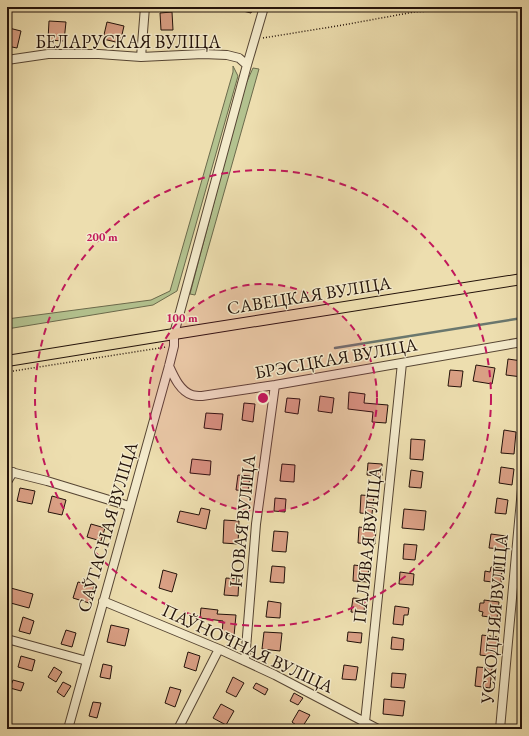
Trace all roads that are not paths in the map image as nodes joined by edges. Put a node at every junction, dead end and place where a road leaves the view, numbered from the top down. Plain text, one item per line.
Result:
1 (145, 7) edge
2 (264, 7) edge
3 (141, 57) junction
4 (7, 60) edge
5 (247, 65) junction
6 (522, 279) edge
7 (174, 334) junction
8 (522, 342) edge
9 (7, 361) edge
10 (402, 363) junction
11 (169, 366) junction
12 (275, 385) junction
13 (10, 472) edge
14 (7, 482) edge
15 (522, 489) edge
16 (129, 506) junction
17 (103, 601) junction
18 (7, 640) edge
19 (219, 649) junction
20 (86, 661) junction
21 (244, 661) junction
22 (363, 726) edge
23 (68, 729) edge
24 (178, 729) edge
25 (378, 729) edge
26 (500, 729) edge

1 - 3 street
2 - 5 street, САЎГАСНАЯ ВУЛІЦА
3 - 4 street, БЕЛАРУСКАЯ ВУЛІЦА
3 - 5 street, БЕЛАРУСКАЯ ВУЛІЦА
5 - 7 street, САЎГАСНАЯ ВУЛІЦА
6 - 7 main road, САВЕЦКАЯ ВУЛІЦА
7 - 9 main road, САВЕЦКАЯ ВУЛІЦА
7 - 11 street, САЎГАСНАЯ ВУЛІЦА
8 - 10 street, БРЭСЦКАЯ ВУЛІЦА
10 - 12 street, БРЭСЦКАЯ ВУЛІЦА
10 - 22 street, ПАЛЯВАЯ ВУЛІЦА
11 - 12 street, БРЭСЦКАЯ ВУЛІЦА
11 - 16 street, САЎГАСНАЯ ВУЛІЦА
12 - 21 street, НОВАЯ ВУЛІЦА
13 - 14 street
13 - 16 street
15 - 26 street, УСХОДНЯЯ ВУЛІЦА
16 - 17 street, САЎГАСНАЯ ВУЛІЦА
17 - 19 street, ПАЎНОЧНАЯ ВУЛІЦА
17 - 20 street, САЎГАСНАЯ ВУЛІЦА
18 - 20 street
19 - 21 street, ПАЎНОЧНАЯ ВУЛІЦА
19 - 24 street
20 - 23 street, САЎГАСНАЯ ВУЛІЦА
21 - 22 street, ПАЎНОЧНАЯ ВУЛІЦА
22 - 25 street, ПАЎНОЧНАЯ ВУЛІЦА

